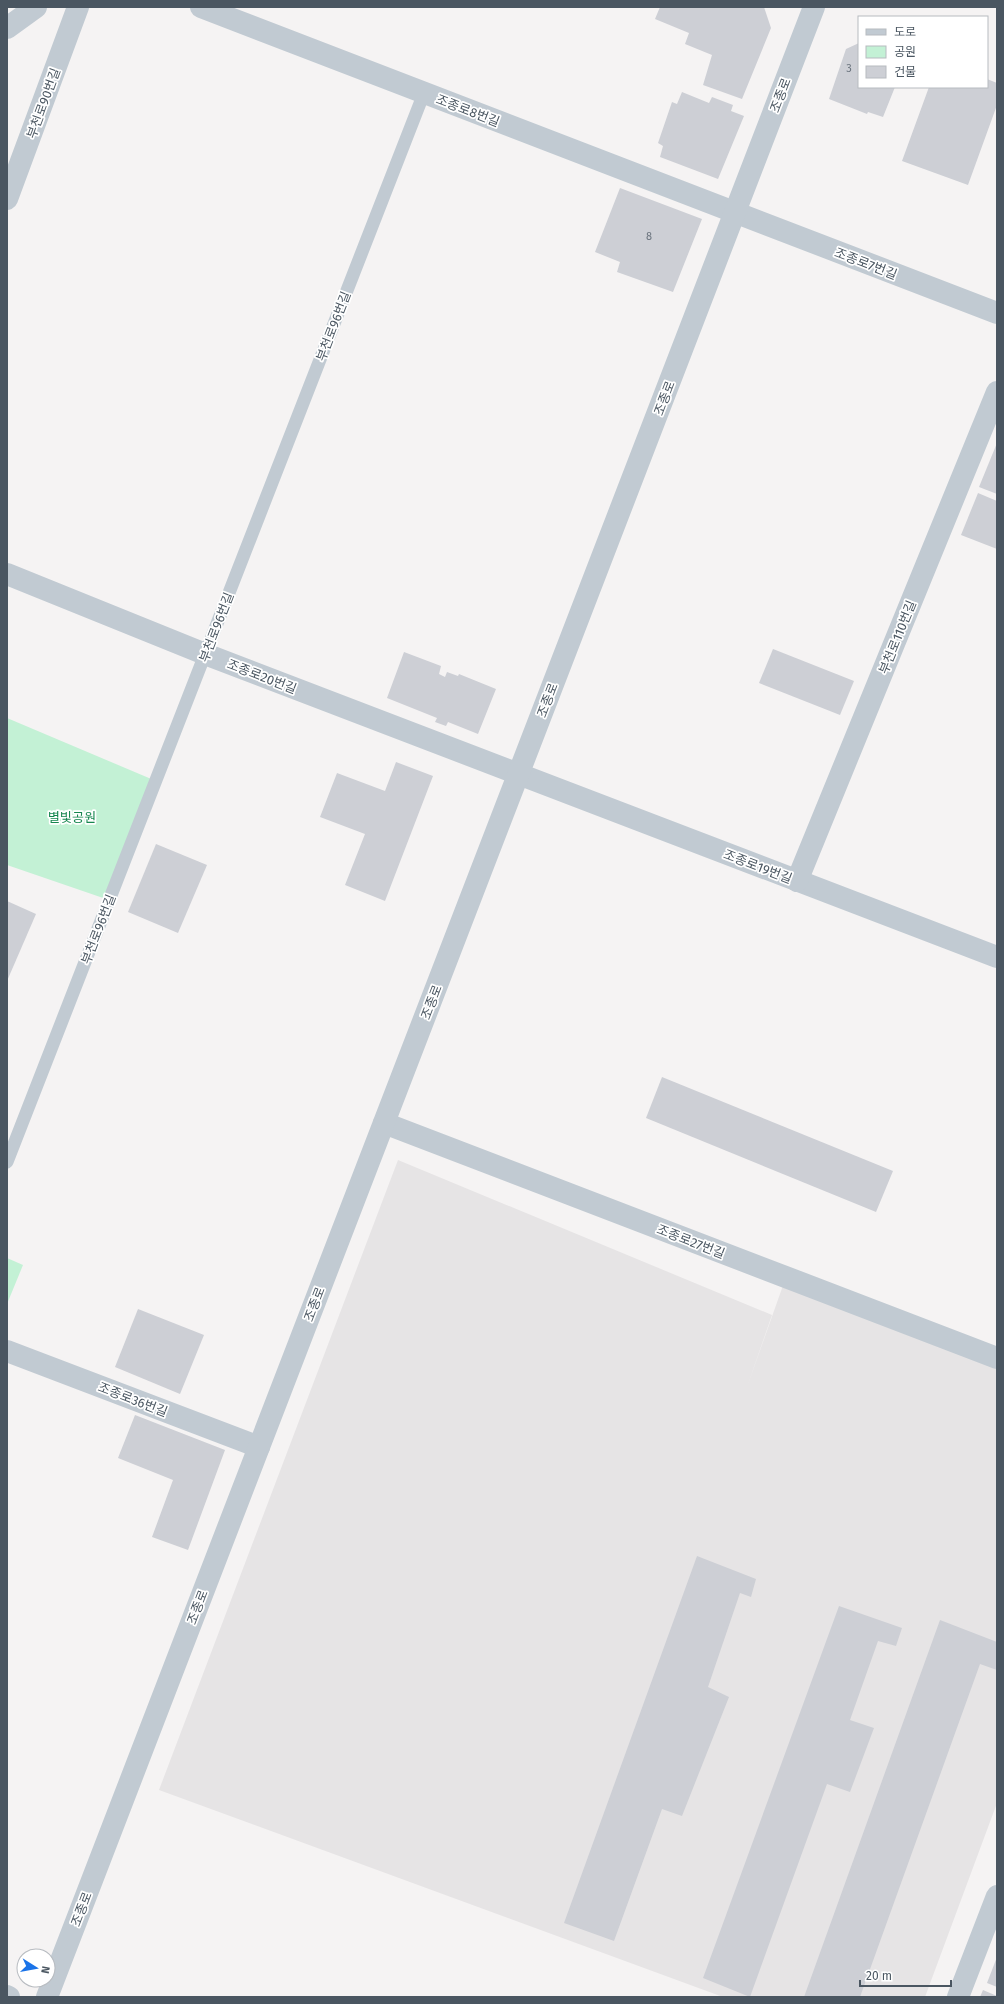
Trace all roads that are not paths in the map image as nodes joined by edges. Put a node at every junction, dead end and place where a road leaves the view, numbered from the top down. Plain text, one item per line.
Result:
1 (36, 7) edge
2 (78, 7) edge
3 (201, 7) edge
4 (814, 7) edge
5 (7, 28) edge
6 (424, 93) junction
7 (7, 199) edge
8 (735, 212) junction
9 (997, 313) edge
10 (997, 392) edge
11 (7, 574) edge
12 (205, 654) junction
13 (518, 774) junction
14 (797, 881) junction
15 (997, 957) edge
16 (384, 1123) junction
17 (7, 1162) edge
18 (7, 1351) edge
19 (997, 1358) edge
20 (259, 1447) junction
21 (997, 1896) edge
22 (46, 1997) edge
23 (958, 1997) edge

1 - 5 street
2 - 7 street, 부천로90번길
3 - 6 street, 조종로8번길
4 - 8 street, 조종로
6 - 8 street, 조종로8번길
6 - 12 lane, 부천로96번길
8 - 9 street, 조종로7번길
8 - 13 street, 조종로
10 - 14 street, 부천로110번길
11 - 12 street, 조종로20번길
12 - 13 street, 조종로20번길
12 - 17 lane, 부천로96번길
13 - 14 street, 조종로19번길
13 - 16 street, 조종로
14 - 15 street, 조종로19번길
16 - 19 street, 조종로27번길
16 - 20 street, 조종로
18 - 20 street, 조종로36번길
20 - 22 street, 조종로
21 - 23 street

